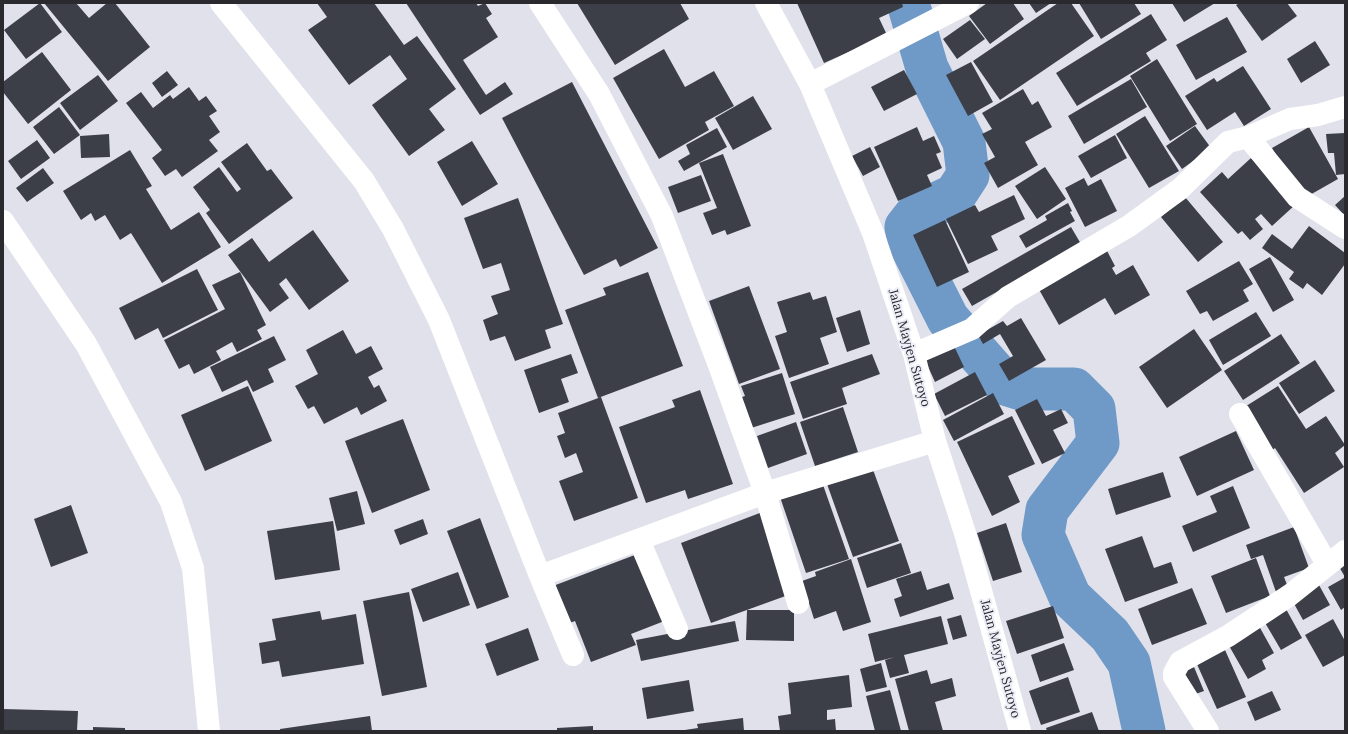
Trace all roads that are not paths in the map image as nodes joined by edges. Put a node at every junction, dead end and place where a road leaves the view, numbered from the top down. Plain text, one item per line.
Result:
1 (222, 3) edge
2 (540, 3) edge
3 (766, 3) edge
4 (961, 7) edge
5 (810, 84) junction
6 (1345, 107) edge
7 (1248, 137) junction
8 (3, 221) edge
9 (1345, 228) edge
10 (914, 354) junction
11 (1240, 414) dead end
12 (935, 441) junction
13 (765, 493) junction
14 (639, 540) junction
15 (1345, 551) edge
16 (1327, 564) junction
17 (540, 576) junction
18 (798, 603) dead end
19 (677, 629) dead end
20 (573, 655) dead end
21 (209, 731) edge
22 (1020, 731) edge
23 (1208, 731) edge

1 - 17 street
2 - 13 street
3 - 5 street, Jalan Mayjen Sutoyo
4 - 5 street
5 - 10 street, Jalan Mayjen Sutoyo
6 - 7 street
7 - 9 street
7 - 10 street
8 - 21 street
10 - 12 street, Jalan Mayjen Sutoyo
11 - 16 street
12 - 13 street
12 - 22 street, Jalan Mayjen Sutoyo
13 - 14 street
13 - 18 street
14 - 17 street
14 - 19 street
15 - 16 street
16 - 23 street
17 - 20 street

